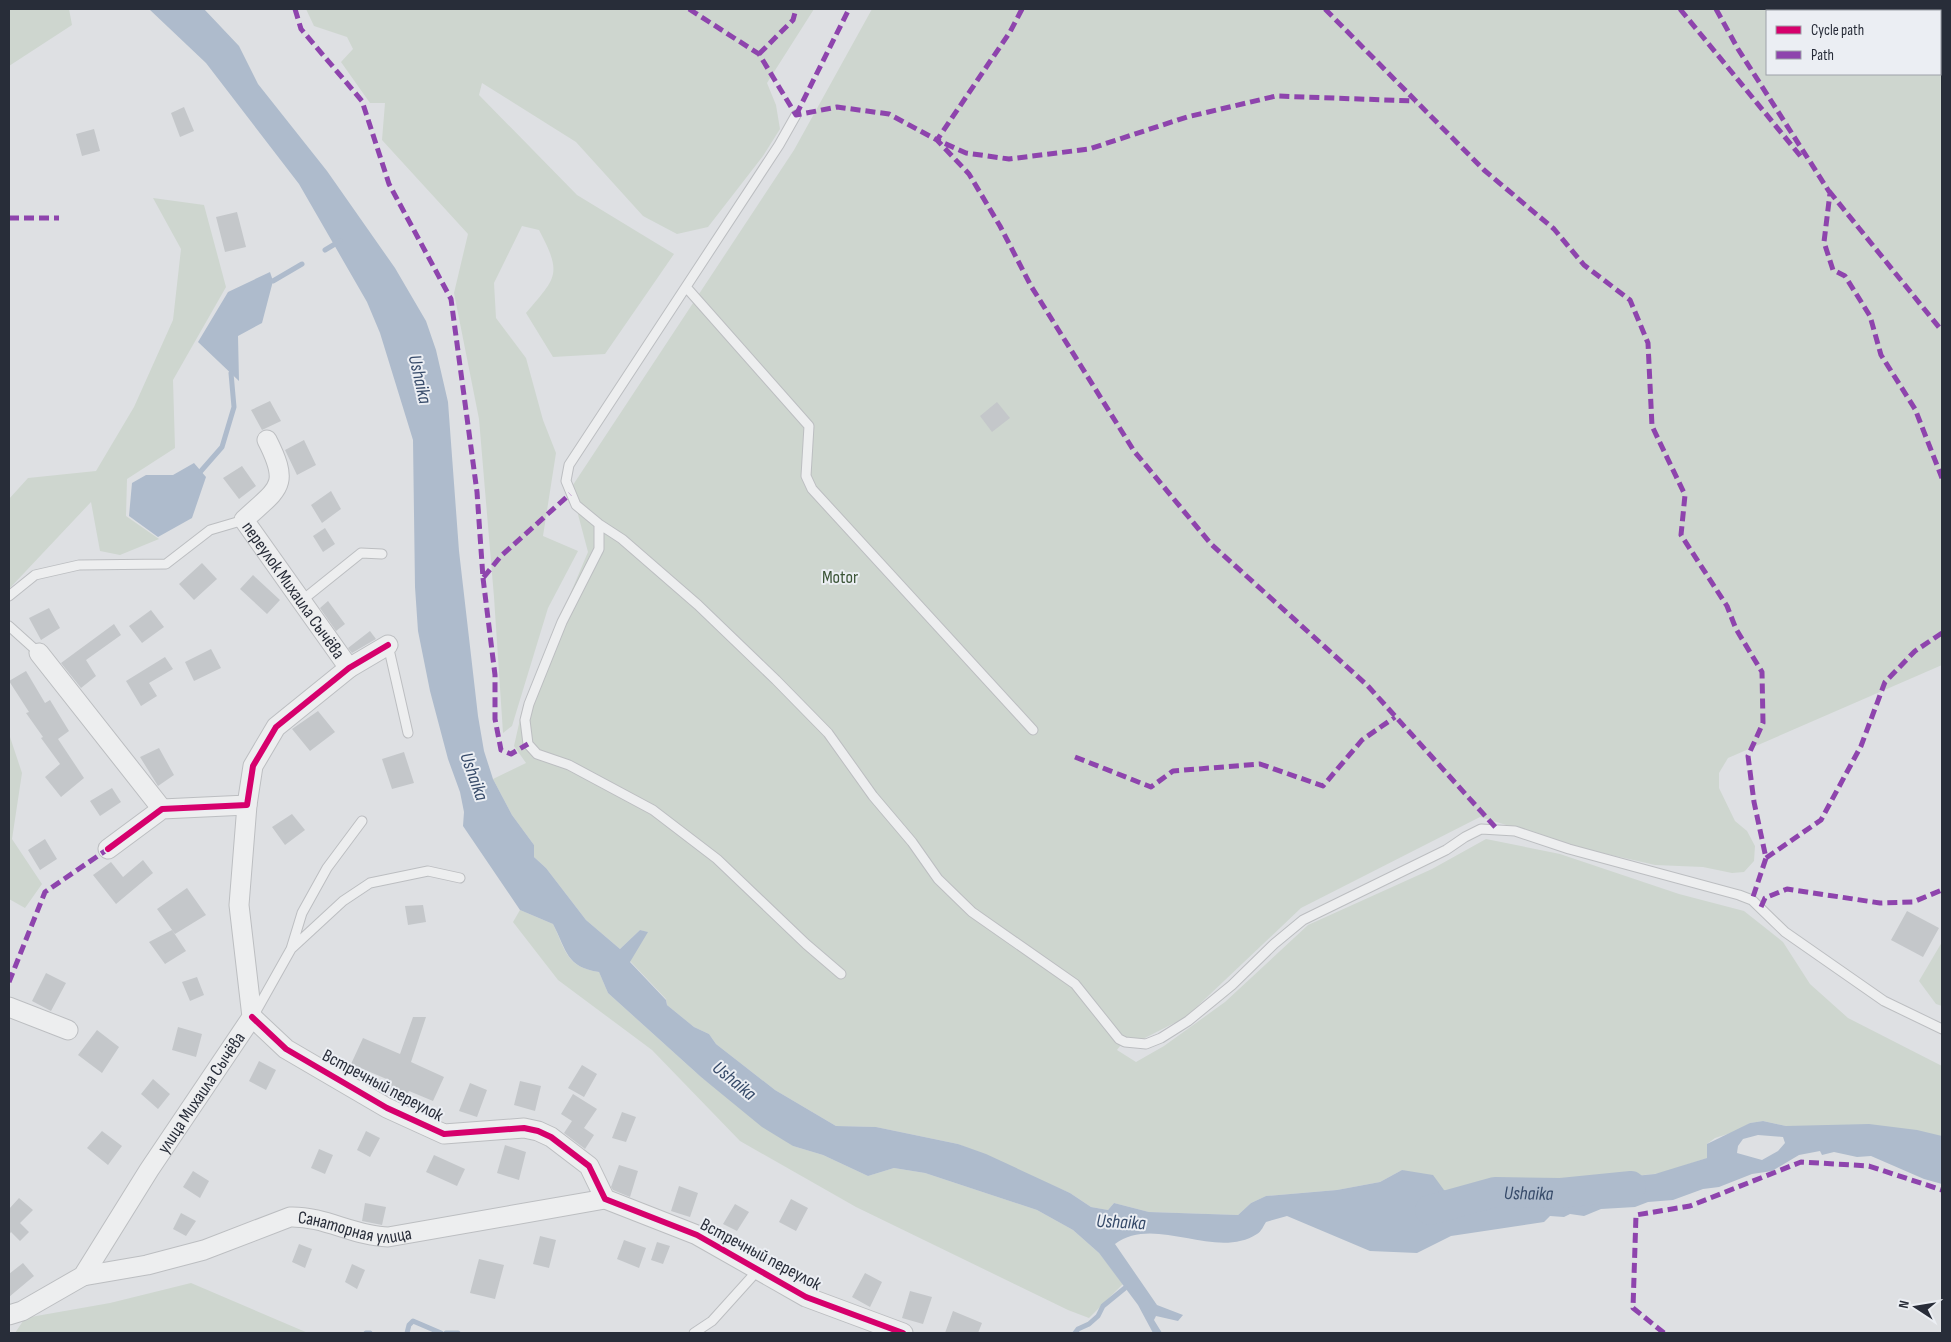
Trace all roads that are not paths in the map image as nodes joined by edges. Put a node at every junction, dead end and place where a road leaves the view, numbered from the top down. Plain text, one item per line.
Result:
1 (796, 115) dead end
2 (686, 287) junction
3 (267, 440) dead end
4 (244, 520) junction
5 (599, 524) junction
6 (382, 554) dead end
7 (9, 596) edge
8 (300, 602) junction
9 (9, 626) edge
10 (388, 644) joint
11 (39, 653) joint
12 (349, 668) junction
13 (1033, 730) dead end
14 (408, 733) dead end
15 (247, 806) junction
16 (162, 809) junction
17 (362, 821) dead end
18 (108, 849) dead end
19 (460, 878) dead end
20 (291, 949) junction
21 (841, 974) dead end
22 (9, 1008) edge
23 (252, 1017) junction
24 (1942, 1029) edge
25 (68, 1030) dead end
26 (605, 1199) junction
27 (758, 1270) junction
28 (82, 1276) junction
29 (9, 1314) edge
30 (694, 1333) edge
31 (903, 1333) edge

1 - 2 lane
2 - 5 lane
2 - 13 lane
3 - 4 street, переулок Михаила Сычёва
4 - 7 lane
4 - 8 street, переулок Михаила Сычёва
5 - 21 lane
5 - 24 lane
6 - 8 lane
8 - 12 street, переулок Михаила Сычёва
9 - 11 lane
10 - 12 street, улица Михаила Сычёва
10 - 14 lane
11 - 16 street
12 - 15 street, улица Михаила Сычёва
15 - 16 street
15 - 23 street, улица Михаила Сычёва
16 - 18 street
17 - 20 lane
19 - 20 lane
20 - 23 lane
22 - 25 street
23 - 26 street, Встречный переулок
23 - 28 street, улица Михаила Сычёва
26 - 27 street, Встречный переулок
26 - 28 street, Санаторная улица
27 - 30 lane
27 - 31 street, Встречный переулок
28 - 29 street, улица Михаила Сычёва

